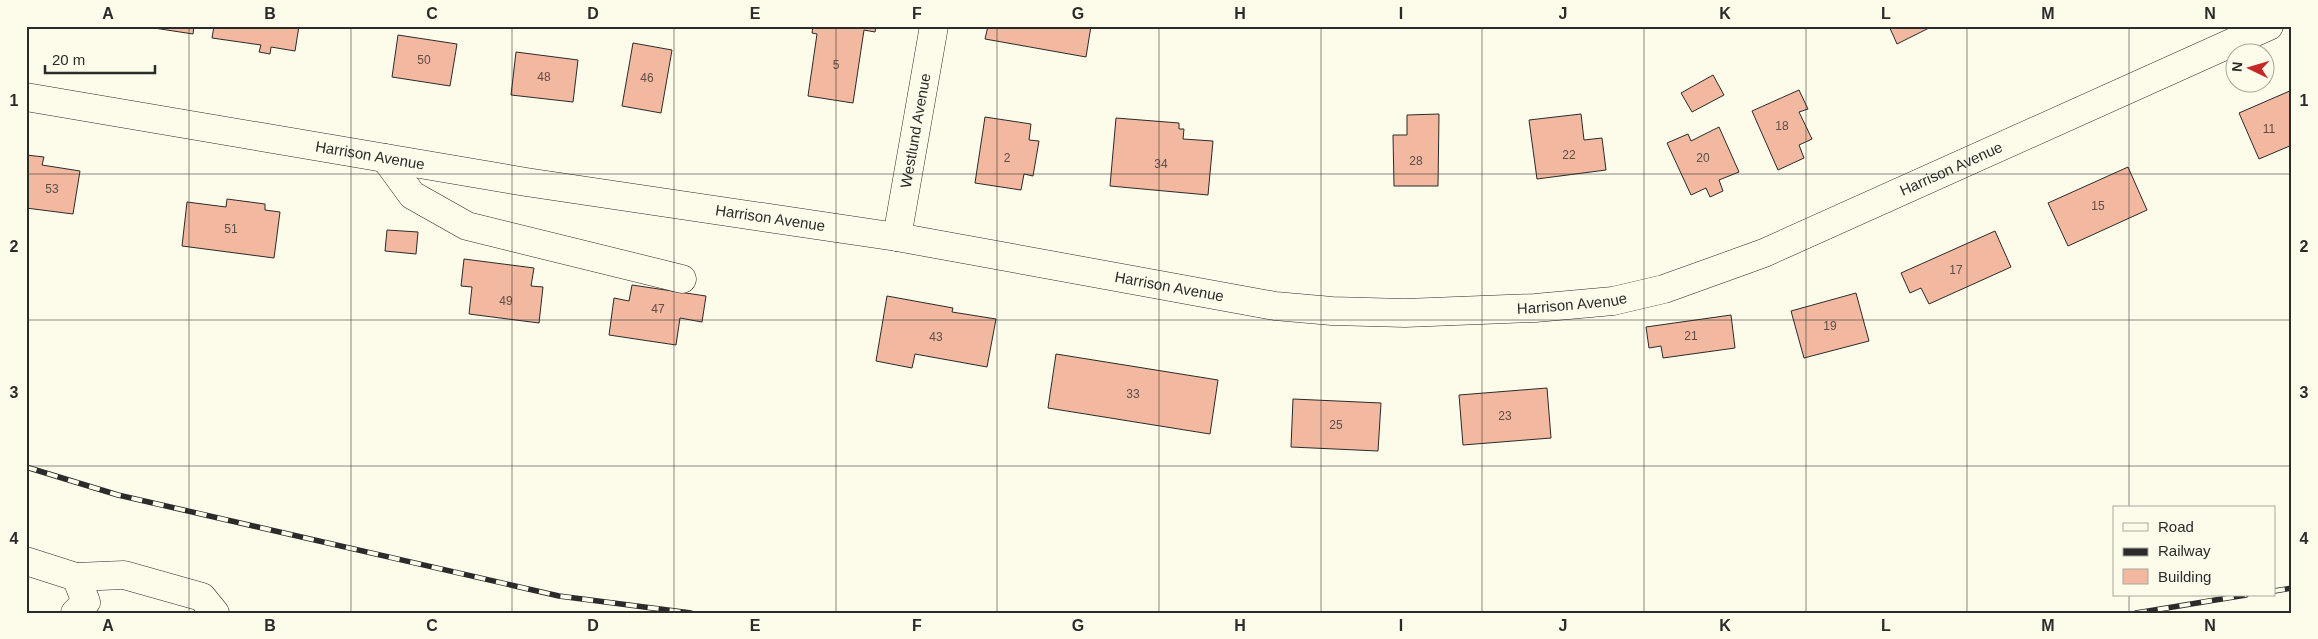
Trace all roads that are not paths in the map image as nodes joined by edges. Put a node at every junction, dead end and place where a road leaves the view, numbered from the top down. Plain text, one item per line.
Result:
1 (934, 26) edge
2 (2269, 26) edge
3 (26, 97) edge
4 (385, 158) junction
5 (898, 237) junction
6 (682, 279) dead end
7 (26, 561) edge
8 (76, 577) junction
9 (75, 613) edge
10 (215, 613) edge

1 - 5 street, Westlund Avenue
2 - 5 street, Harrison Avenue
3 - 4 street, Harrison Avenue
4 - 5 street, Harrison Avenue
4 - 6 street
7 - 8 street
8 - 9 street
8 - 10 street

